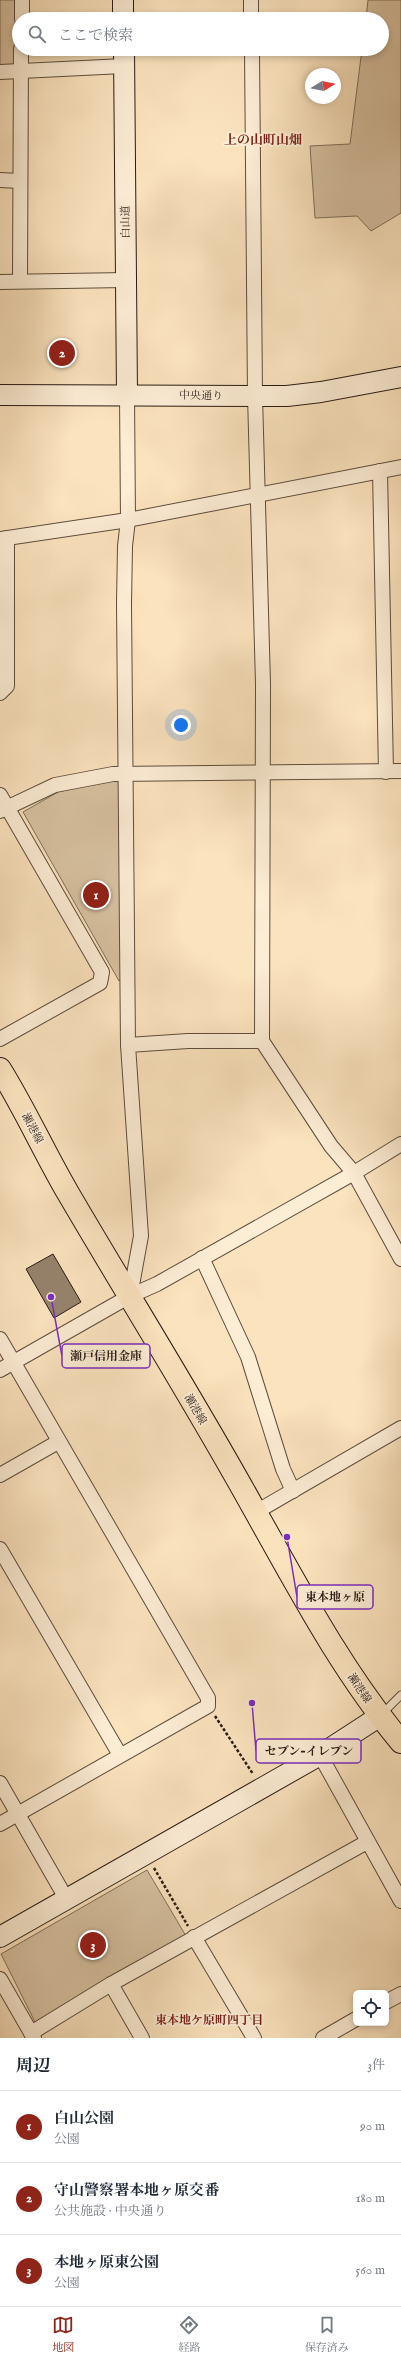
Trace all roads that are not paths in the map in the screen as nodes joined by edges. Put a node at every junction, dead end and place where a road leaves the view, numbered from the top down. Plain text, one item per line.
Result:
1 (22, 0) edge
2 (123, 0) edge
3 (251, 0) edge
4 (22, 12) edge
5 (123, 12) edge
6 (251, 12) edge
7 (22, 56) edge
8 (252, 56) edge
9 (124, 57) edge
10 (21, 71) junction
11 (0, 72) edge
12 (0, 180) edge
13 (20, 181) junction
14 (126, 280) junction
15 (0, 282) edge
16 (20, 282) junction
17 (401, 377) edge
18 (0, 395) edge
19 (127, 395) junction
20 (256, 396) junction
21 (401, 467) edge
22 (380, 471) junction
23 (257, 496) junction
24 (128, 520) junction
25 (3, 539) edge
26 (0, 693) edge
27 (401, 771) edge
28 (263, 772) junction
29 (386, 772) junction
30 (126, 773) junction
31 (0, 795) edge
32 (4, 809) edge
33 (0, 1039) edge
34 (262, 1041) junction
35 (128, 1045) junction
36 (0, 1069) edge
37 (401, 1144) edge
38 (354, 1173) junction
39 (202, 1258) junction
40 (401, 1259) edge
41 (130, 1296) junction
42 (0, 1339) edge
43 (13, 1363) junction
44 (0, 1370) edge
45 (401, 1428) edge
46 (58, 1442) junction
47 (0, 1475) edge
48 (293, 1491) junction
49 (256, 1512) junction
50 (0, 1549) edge
51 (401, 1695) edge
52 (380, 1716) junction
53 (401, 1742) edge
54 (120, 1755) junction
55 (320, 1755) junction
56 (0, 1783) edge
57 (18, 1815) junction
58 (0, 1824) edge
59 (367, 1842) junction
60 (67, 1900) junction
61 (401, 1901) edge
62 (0, 1937) edge
63 (194, 1937) junction
64 (0, 1979) edge
65 (111, 1984) junction
66 (401, 1994) edge
67 (389, 2000) edge
68 (353, 2021) edge
69 (33, 2035) edge
70 (142, 2038) edge
71 (254, 2038) edge
72 (323, 2038) edge

1 - 4 street
2 - 5 street
3 - 6 street
7 - 10 street
8 - 20 street
9 - 10 street
9 - 14 street, 白山道
10 - 11 street
10 - 13 street
12 - 13 street
13 - 16 street
14 - 16 street
14 - 19 street, 白山道
15 - 16 street
17 - 20 street, 中央通り
18 - 19 street, 中央通り
19 - 20 street, 中央通り
19 - 24 street
20 - 23 street
21 - 22 street
22 - 23 street
22 - 29 street
23 - 24 street
23 - 28 street
24 - 25 street
24 - 30 street
25 - 26 street
27 - 29 street
28 - 29 street
28 - 30 street
28 - 34 street
30 - 32 street
30 - 35 street
31 - 32 street
32 - 33 street
34 - 35 street
34 - 38 street
35 - 41 street
36 - 41 highway, 瀬港線
37 - 38 street
38 - 39 street
38 - 40 street
39 - 41 street
39 - 48 street
41 - 43 street
41 - 49 highway, 瀬港線
42 - 43 street
43 - 44 street
43 - 46 street
45 - 48 street
46 - 47 street
46 - 54 street
48 - 49 street
49 - 52 highway, 瀬港線
50 - 54 street
51 - 52 lane
52 - 53 highway, 瀬港線
52 - 55 street
54 - 57 street
55 - 59 street
55 - 60 street
56 - 57 street
57 - 58 street
57 - 60 street
59 - 61 street
59 - 63 street
60 - 62 street
63 - 65 street
63 - 71 street
64 - 69 street
65 - 69 street
65 - 70 street
66 - 67 street
68 - 72 street

